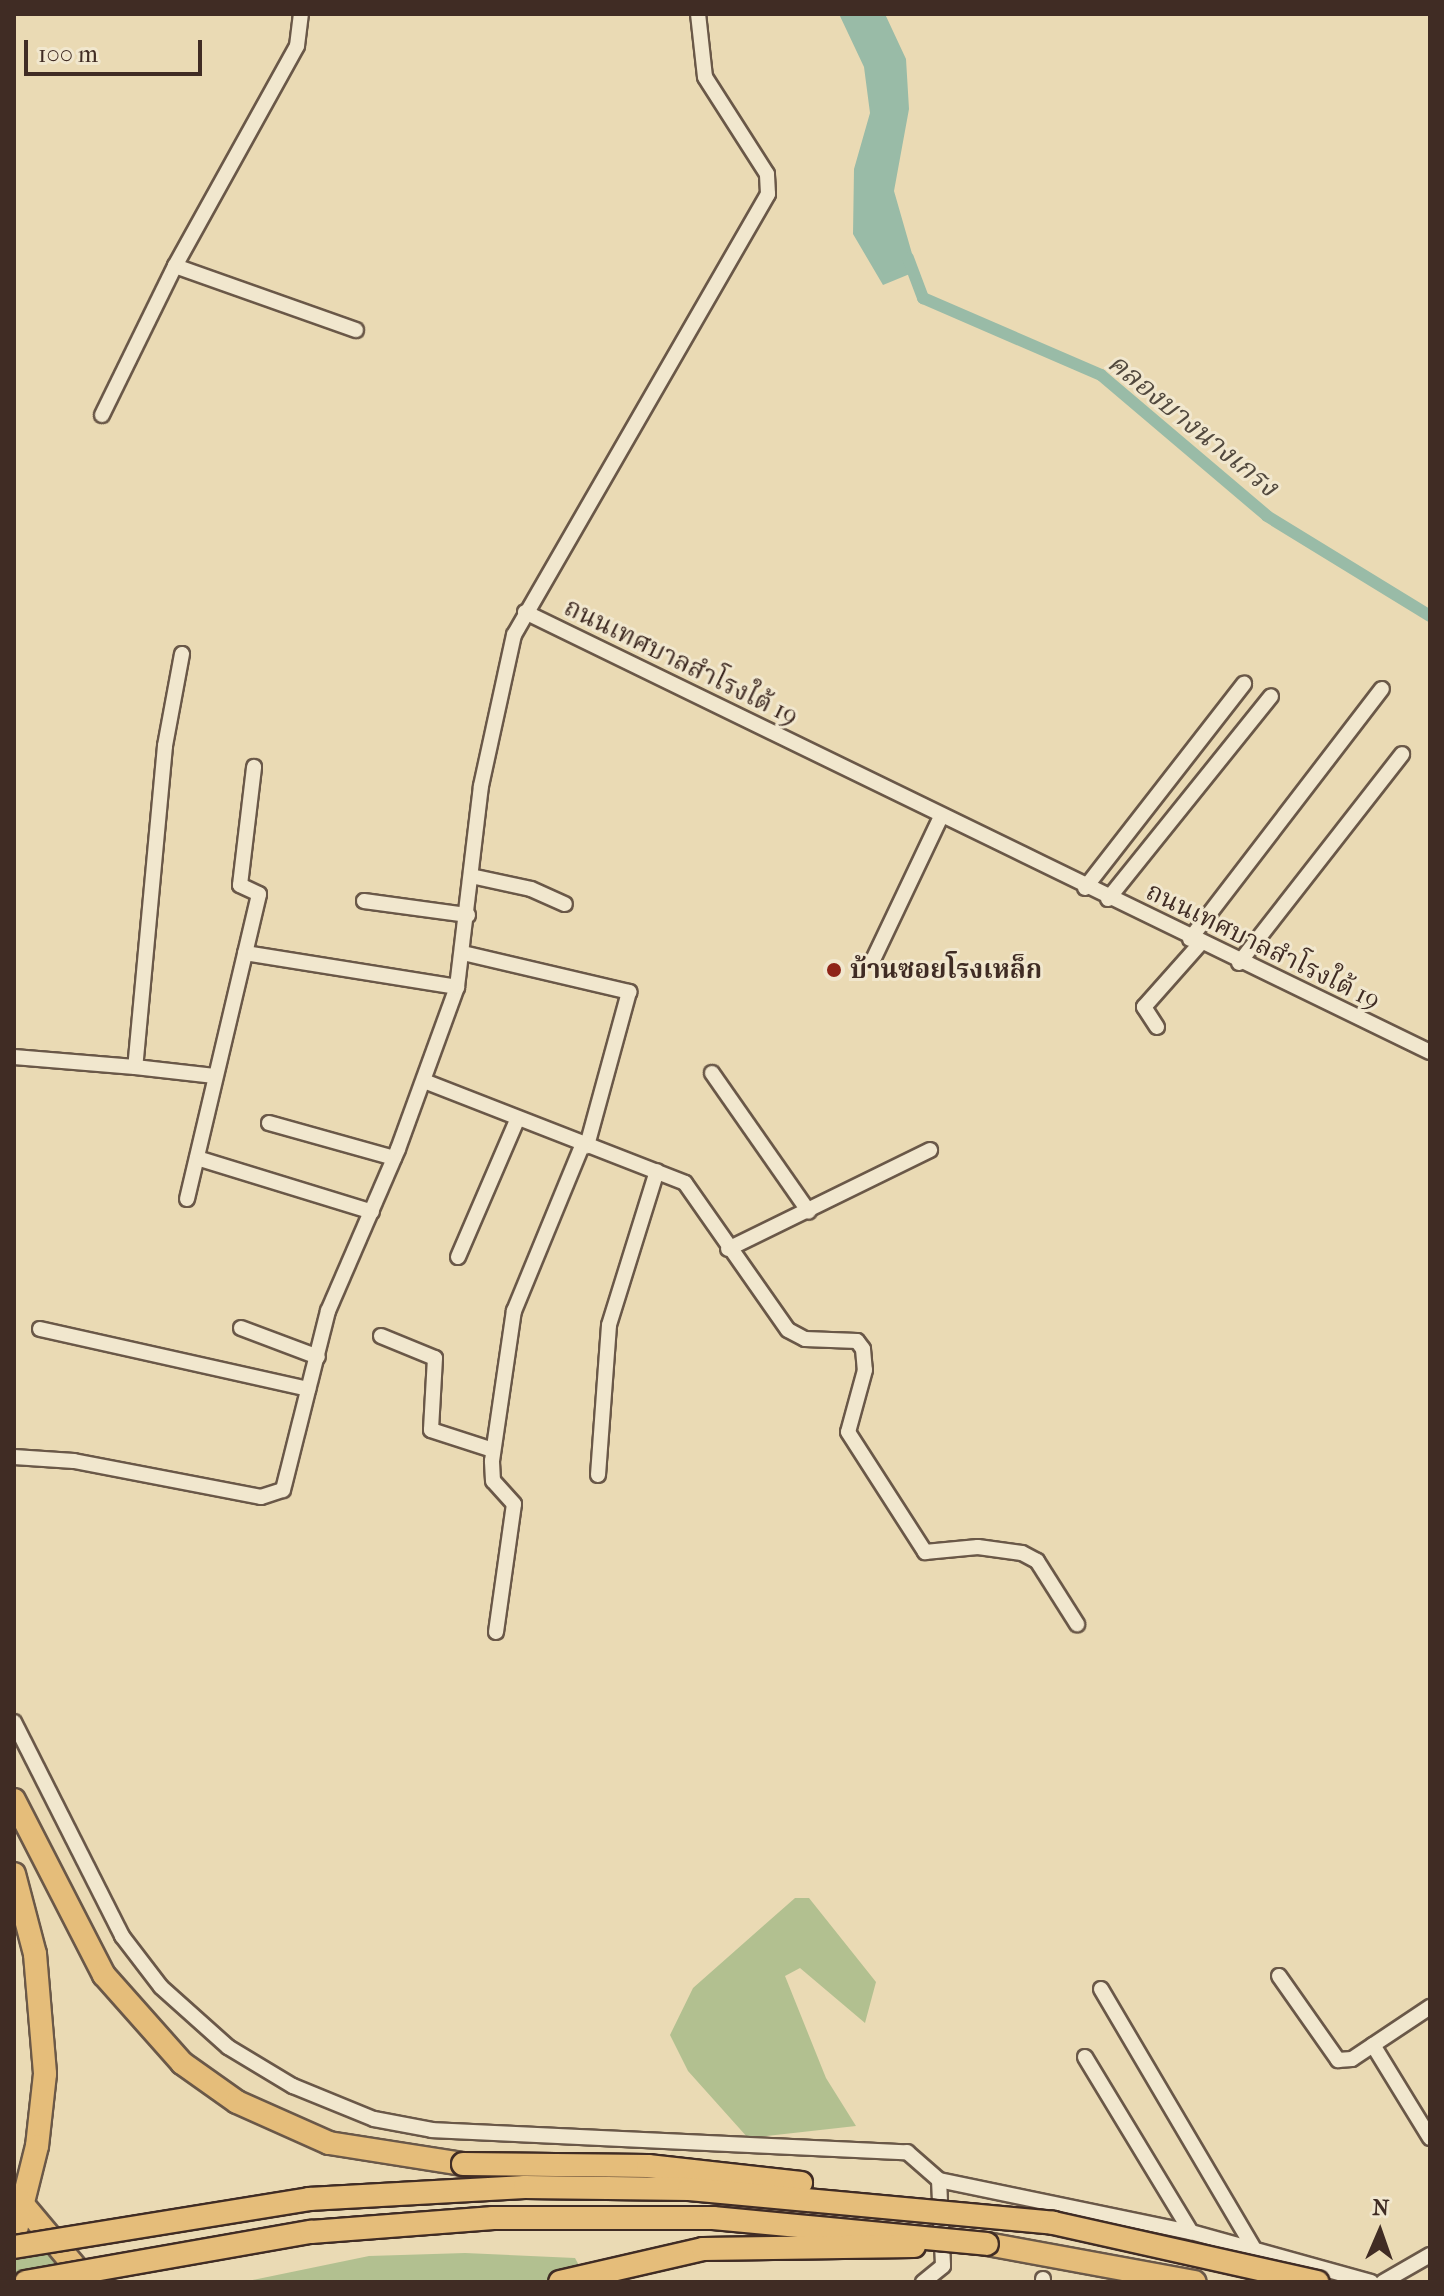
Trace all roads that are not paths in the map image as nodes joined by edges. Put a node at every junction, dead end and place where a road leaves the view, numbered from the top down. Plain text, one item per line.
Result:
1 (301, 14) edge
2 (698, 14) edge
3 (175, 266) junction
4 (356, 330) dead end
5 (102, 415) dead end
6 (519, 623) junction
7 (182, 654) dead end
8 (1244, 684) dead end
9 (1382, 689) dead end
10 (1271, 696) dead end
11 (1402, 754) dead end
12 (254, 767) dead end
13 (941, 817) junction
14 (471, 876) junction
15 (1085, 888) junction
16 (1108, 899) junction
17 (364, 901) dead end
18 (565, 904) dead end
19 (468, 915) junction
20 (1195, 942) junction
21 (245, 953) junction
22 (463, 953) junction
23 (872, 962) dead end
24 (1239, 963) junction
25 (457, 987) junction
26 (1157, 1027) dead end
27 (1430, 1052) edge
28 (14, 1057) edge
29 (135, 1067) junction
30 (712, 1073) dead end
31 (214, 1076) junction
32 (424, 1081) junction
33 (517, 1120) junction
34 (269, 1123) dead end
35 (585, 1145) junction
36 (930, 1150) dead end
37 (197, 1158) junction
38 (394, 1158) junction
39 (657, 1171) junction
40 (187, 1199) dead end
41 (372, 1212) junction
42 (809, 1212) junction
43 (728, 1249) junction
44 (458, 1257) dead end
45 (241, 1328) dead end
46 (40, 1329) dead end
47 (381, 1336) dead end
48 (318, 1357) junction
49 (308, 1389) junction
50 (493, 1450) junction
51 (14, 1457) edge
52 (598, 1475) dead end
53 (1077, 1624) dead end
54 (496, 1632) dead end
55 (14, 1722) edge
56 (14, 1800) edge
57 (14, 1874) edge
58 (1279, 1976) dead end
59 (1101, 1989) dead end
60 (1430, 2007) edge
61 (1373, 2045) junction
62 (1085, 2057) dead end
63 (1430, 2138) edge
64 (939, 2180) junction
65 (14, 2192) edge
66 (956, 2210) junction
67 (1191, 2232) junction
68 (14, 2238) edge
69 (987, 2244) junction
70 (14, 2247) edge
71 (1256, 2248) junction
72 (1430, 2255) edge
73 (26, 2282) edge
74 (88, 2282) edge
75 (560, 2282) edge
76 (923, 2282) edge
77 (1195, 2282) edge
78 (1258, 2282) edge
79 (1318, 2282) edge
80 (1371, 2282) edge
81 (1383, 2282) edge

1 - 3 street
2 - 6 street, ถนนเทศบาลสำโรงใต้ 19
3 - 4 street
3 - 5 street
6 - 13 street, ถนนเทศบาลสำโรงใต้ 19
6 - 14 street
7 - 29 street
8 - 15 street
9 - 20 street
10 - 16 street
11 - 24 street
12 - 21 street
13 - 15 street, ถนนเทศบาลสำโรงใต้ 19
13 - 23 street
14 - 18 street
14 - 19 street
15 - 16 street, ถนนเทศบาลสำโรงใต้ 19
16 - 20 street, ถนนเทศบาลสำโรงใต้ 19
17 - 19 street
19 - 22 street
20 - 24 street, ถนนเทศบาลสำโรงใต้ 19
20 - 26 street
21 - 25 street
21 - 31 street
22 - 25 street
22 - 35 street
24 - 27 street, ถนนเทศบาลสำโรงใต้ 19
25 - 32 street
28 - 29 street
29 - 31 street
30 - 42 street
31 - 37 street
32 - 33 street
32 - 38 street
33 - 35 street
33 - 44 street
34 - 38 street
35 - 39 street
35 - 50 street
36 - 42 street
37 - 40 street
37 - 41 street
38 - 41 street
39 - 43 street
39 - 52 street
41 - 48 street
42 - 43 street
43 - 53 street
45 - 48 street
46 - 49 street
47 - 50 street
48 - 49 street
49 - 51 street
50 - 54 street
55 - 64 street
56 - 66 highway, bridge
57 - 68 highway
58 - 61 street
59 - 71 street
60 - 61 street
61 - 63 street
62 - 67 street
64 - 67 street
64 - 76 street
65 - 74 highway, bridge
66 - 70 highway, bridge
66 - 79 highway, bridge
67 - 71 street
69 - 73 highway, bridge
69 - 75 highway, bridge
69 - 77 highway
71 - 78 street
71 - 80 street
72 - 81 street

